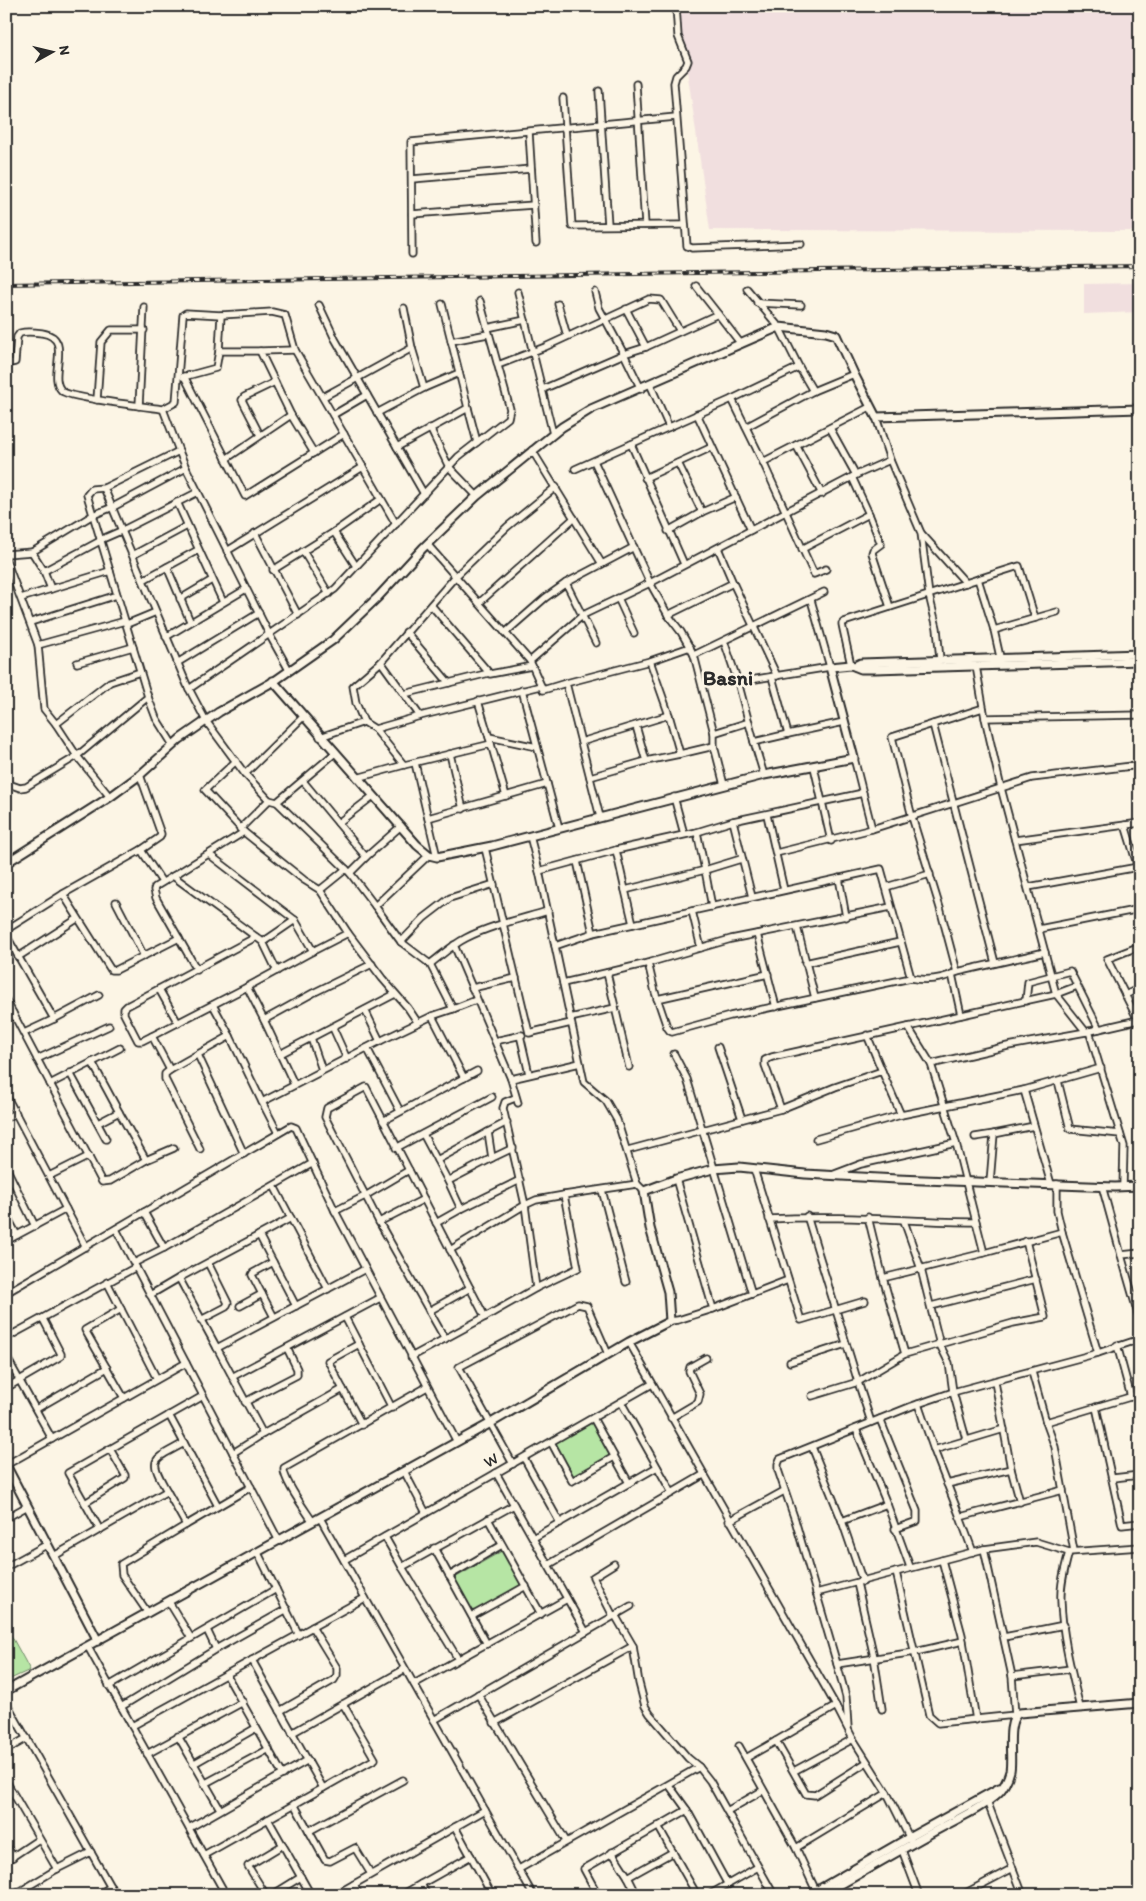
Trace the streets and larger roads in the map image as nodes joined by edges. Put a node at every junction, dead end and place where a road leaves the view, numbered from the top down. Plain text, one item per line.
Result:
1 (676, 6) edge
2 (636, 84) dead end
3 (599, 91) dead end
4 (563, 98) dead end
5 (676, 117) junction
6 (638, 121) junction
7 (601, 125) junction
8 (565, 128) junction
9 (529, 132) junction
10 (532, 168) junction
11 (412, 179) junction
12 (534, 205) junction
13 (412, 214) junction
14 (608, 225) junction
15 (645, 225) junction
16 (684, 225) junction
17 (536, 243) dead end
18 (800, 244) dead end
19 (412, 254) dead end
20 (696, 286) dead end
21 (747, 289) dead end
22 (518, 292) dead end
23 (595, 292) dead end
24 (480, 301) dead end
25 (757, 302) junction
26 (442, 304) dead end
27 (558, 304) dead end
28 (319, 305) dead end
29 (801, 306) dead end
30 (144, 307) dead end
31 (404, 308) dead end
32 (626, 309) junction
33 (718, 314) junction
34 (221, 315) junction
35 (606, 319) junction
36 (525, 320) junction
37 (779, 328) junction
38 (144, 330) junction
39 (487, 331) junction
40 (680, 331) junction
41 (568, 336) junction
42 (451, 341) junction
43 (741, 344) junction
44 (646, 347) junction
45 (412, 348) junction
46 (295, 350) junction
47 (219, 351) junction
48 (260, 351) junction
49 (533, 351) junction
50 (624, 354) junction
51 (6, 364) edge
52 (498, 365) junction
53 (798, 367) junction
54 (459, 373) junction
55 (854, 374) junction
56 (181, 377) junction
57 (357, 377) junction
58 (275, 382) junction
59 (650, 384) junction
60 (424, 388) junction
61 (543, 389) junction
62 (640, 389) junction
63 (813, 391) junction
64 (367, 395) junction
65 (322, 397) junction
66 (732, 399) junction
67 (97, 400) junction
68 (139, 406) junction
69 (870, 407) junction
70 (468, 408) junction
71 (163, 409) junction
72 (1140, 409) edge
73 (378, 413) junction
74 (697, 414) junction
75 (291, 415) junction
76 (333, 415) junction
77 (876, 417) junction
78 (669, 427) junction
79 (746, 427) junction
80 (430, 428) junction
81 (830, 428) junction
82 (344, 434) junction
83 (553, 434) junction
84 (260, 435) junction
85 (477, 442) junction
86 (631, 444) junction
87 (796, 445) junction
88 (397, 447) junction
89 (712, 447) junction
90 (532, 450) junction
91 (179, 451) junction
92 (314, 453) junction
93 (226, 459) junction
94 (890, 460) junction
95 (594, 461) junction
96 (763, 462) junction
97 (678, 463) junction
98 (363, 467) junction
99 (449, 467) junction
100 (186, 468) junction
101 (575, 469) dead end
102 (854, 476) junction
103 (645, 478) junction
104 (556, 487) junction
105 (104, 488) junction
106 (198, 492) junction
107 (424, 494) junction
108 (822, 494) junction
109 (477, 496) junction
110 (736, 497) junction
111 (382, 499) junction
112 (176, 502) junction
113 (113, 507) junction
114 (786, 511) junction
115 (702, 512) junction
116 (869, 514) junction
117 (94, 515) junction
118 (574, 518) junction
119 (396, 524) junction
120 (188, 526) junction
121 (123, 530) junction
122 (751, 530) junction
123 (668, 531) junction
124 (334, 532) junction
125 (256, 533) junction
126 (921, 533) junction
127 (100, 541) junction
128 (427, 544) junction
129 (634, 547) junction
130 (718, 548) junction
131 (802, 549) junction
132 (198, 550) junction
133 (227, 551) junction
134 (303, 551) junction
135 (32, 552) junction
136 (6, 554) edge
137 (133, 555) junction
138 (6, 560) edge
139 (602, 564) junction
140 (684, 564) junction
141 (356, 566) junction
142 (167, 567) junction
143 (826, 569) dead end
144 (44, 570) junction
145 (273, 570) junction
146 (110, 571) junction
147 (455, 577) junction
148 (978, 579) junction
149 (143, 580) junction
150 (212, 580) junction
151 (566, 583) junction
152 (650, 583) junction
153 (734, 583) junction
154 (966, 583) junction
155 (51, 588) junction
156 (246, 588) junction
157 (824, 592) dead end
158 (329, 594) junction
159 (117, 595) junction
160 (929, 595) junction
161 (21, 598) junction
162 (618, 598) junction
163 (180, 599) junction
164 (811, 600) junction
165 (223, 602) junction
166 (479, 603) junction
167 (431, 605) junction
168 (890, 607) junction
169 (156, 612) junction
170 (1057, 612) dead end
171 (259, 613) junction
172 (298, 615) junction
173 (582, 615) junction
174 (668, 615) junction
175 (1034, 618) junction
176 (190, 621) junction
177 (30, 622) junction
178 (126, 623) junction
179 (754, 625) junction
180 (994, 630) junction
181 (406, 632) junction
182 (505, 633) junction
183 (634, 633) dead end
184 (270, 634) junction
185 (166, 637) junction
186 (724, 641) junction
187 (596, 643) dead end
188 (38, 645) junction
189 (133, 647) junction
190 (690, 647) junction
191 (1140, 654) edge
192 (694, 655) junction
193 (1000, 657) junction
194 (940, 660) junction
195 (650, 661) junction
196 (1140, 661) edge
197 (381, 662) junction
198 (77, 663) dead end
199 (178, 663) junction
200 (531, 663) junction
201 (853, 666) junction
202 (976, 666) junction
203 (830, 667) junction
204 (290, 670) junction
205 (140, 672) junction
206 (489, 673) junction
207 (774, 676) junction
208 (273, 681) junction
209 (738, 682) junction
210 (449, 683) junction
211 (566, 683) junction
212 (541, 686) junction
213 (188, 689) junction
214 (522, 690) junction
215 (404, 694) junction
216 (148, 697) junction
217 (478, 701) junction
218 (983, 708) junction
219 (669, 714) junction
220 (1140, 715) edge
221 (420, 716) junction
222 (304, 718) junction
223 (985, 718) junction
224 (206, 721) junction
225 (364, 722) junction
226 (749, 722) junction
227 (844, 722) junction
228 (56, 724) junction
229 (933, 724) junction
230 (636, 726) junction
231 (375, 729) junction
232 (714, 733) junction
233 (788, 734) junction
234 (320, 736) junction
235 (489, 737) junction
236 (581, 742) junction
237 (754, 742) junction
238 (491, 744) junction
239 (173, 746) junction
240 (538, 746) junction
241 (714, 746) junction
242 (334, 753) junction
243 (450, 754) junction
244 (680, 754) junction
245 (77, 756) junction
246 (854, 758) junction
247 (236, 761) junction
248 (646, 761) junction
249 (415, 763) junction
250 (404, 765) junction
251 (1140, 765) edge
252 (814, 767) junction
253 (245, 774) junction
254 (140, 775) junction
255 (764, 775) junction
256 (590, 777) junction
257 (357, 778) junction
258 (303, 781) junction
259 (6, 783) edge
260 (547, 784) junction
261 (724, 785) junction
262 (1001, 788) junction
263 (863, 793) junction
264 (373, 796) junction
265 (506, 796) junction
266 (110, 797) junction
267 (674, 797) junction
268 (269, 800) junction
269 (277, 802) junction
270 (822, 803) junction
271 (954, 804) junction
272 (463, 808) junction
273 (767, 815) junction
274 (600, 817) junction
275 (912, 817) junction
276 (428, 818) junction
277 (733, 821) junction
278 (338, 823) junction
279 (1140, 823) edge
280 (1125, 825) junction
281 (401, 826) junction
282 (559, 828) junction
283 (872, 829) junction
284 (242, 831) junction
285 (697, 832) junction
286 (684, 834) junction
287 (530, 836) junction
288 (1015, 840) junction
289 (831, 841) junction
290 (485, 848) junction
291 (141, 850) junction
292 (616, 850) junction
293 (6, 853) edge
294 (776, 853) junction
295 (210, 854) junction
296 (433, 856) junction
297 (366, 857) junction
298 (741, 859) junction
299 (9, 861) edge
300 (577, 861) junction
301 (1138, 867) junction
302 (705, 870) junction
303 (348, 871) junction
304 (539, 871) junction
305 (930, 874) junction
306 (1140, 874) edge
307 (173, 876) junction
308 (839, 878) junction
309 (162, 882) junction
310 (494, 884) junction
311 (886, 887) junction
312 (1028, 887) junction
313 (320, 890) junction
314 (625, 890) junction
315 (784, 890) junction
316 (63, 894) junction
317 (752, 897) junction
318 (116, 902) dead end
319 (374, 906) junction
320 (891, 906) junction
321 (712, 907) junction
322 (1140, 910) edge
323 (548, 911) junction
324 (692, 911) junction
325 (846, 917) junction
326 (78, 919) junction
327 (295, 920) junction
328 (503, 924) junction
329 (633, 924) junction
330 (797, 927) junction
331 (1038, 929) junction
332 (6, 930) edge
333 (348, 933) junction
334 (593, 933) junction
335 (757, 934) junction
336 (6, 935) edge
337 (256, 937) junction
338 (179, 938) junction
339 (263, 942) junction
340 (401, 942) junction
341 (900, 942) junction
342 (454, 945) junction
343 (555, 946) junction
344 (1140, 946) edge
345 (701, 948) junction
346 (313, 952) junction
347 (1045, 952) junction
348 (144, 956) junction
349 (18, 957) junction
350 (648, 963) junction
351 (994, 963) junction
352 (372, 964) junction
353 (430, 964) junction
354 (805, 964) junction
355 (197, 970) junction
356 (277, 971) junction
357 (607, 973) junction
358 (955, 973) junction
359 (768, 974) junction
360 (1051, 975) junction
361 (516, 978) junction
362 (911, 978) junction
363 (563, 983) junction
364 (1078, 986) junction
365 (248, 987) junction
366 (472, 988) junction
367 (1140, 988) edge
368 (159, 989) junction
369 (395, 994) junction
370 (1056, 994) junction
371 (1125, 995) junction
372 (99, 996) dead end
373 (815, 998) junction
374 (657, 999) junction
375 (6, 1000) edge
376 (476, 1000) junction
377 (1026, 1001) junction
378 (213, 1005) junction
379 (776, 1007) junction
380 (615, 1008) junction
381 (454, 1009) junction
382 (365, 1010) junction
383 (13, 1013) junction
384 (961, 1015) junction
385 (432, 1016) junction
386 (6, 1017) edge
387 (54, 1019) junction
388 (264, 1020) junction
389 (571, 1021) junction
390 (1139, 1022) edge
391 (178, 1023) junction
392 (418, 1023) junction
393 (109, 1026) dead end
394 (908, 1027) junction
395 (333, 1028) junction
396 (1099, 1029) junction
397 (1087, 1031) junction
398 (529, 1033) junction
399 (24, 1034) junction
400 (520, 1035) junction
401 (152, 1036) junction
402 (230, 1036) junction
403 (867, 1036) junction
404 (311, 1038) junction
405 (380, 1041) junction
406 (495, 1041) junction
407 (718, 1047) dead end
408 (120, 1048) dead end
409 (367, 1048) junction
410 (280, 1054) junction
411 (674, 1054) dead end
412 (198, 1055) junction
413 (37, 1059) junction
414 (347, 1059) junction
415 (92, 1062) junction
416 (580, 1064) junction
417 (931, 1064) junction
418 (629, 1067) dead end
419 (1101, 1068) junction
420 (170, 1070) junction
421 (322, 1070) junction
422 (477, 1071) dead end
423 (882, 1071) junction
424 (70, 1073) junction
425 (529, 1074) junction
426 (464, 1078) junction
427 (511, 1079) junction
428 (1058, 1081) junction
429 (50, 1084) junction
430 (294, 1084) junction
431 (1024, 1090) junction
432 (6, 1095) edge
433 (492, 1097) dead end
434 (262, 1102) junction
435 (946, 1107) junction
436 (781, 1109) junction
437 (400, 1111) junction
438 (119, 1112) junction
439 (16, 1113) junction
440 (901, 1115) junction
441 (6, 1118) edge
442 (742, 1119) junction
443 (383, 1121) junction
444 (507, 1122) junction
445 (98, 1123) junction
446 (1034, 1126) junction
447 (702, 1130) junction
448 (488, 1132) junction
449 (278, 1133) junction
450 (423, 1134) junction
451 (994, 1134) junction
452 (1120, 1134) junction
453 (975, 1137) dead end
454 (106, 1139) dead end
455 (816, 1139) dead end
456 (956, 1143) junction
457 (174, 1148) dead end
458 (396, 1148) junction
459 (513, 1148) junction
460 (200, 1149) dead end
461 (628, 1150) junction
462 (244, 1154) junction
463 (89, 1156) junction
464 (492, 1158) junction
465 (146, 1160) junction
466 (437, 1160) junction
467 (313, 1163) junction
468 (6, 1168) edge
469 (713, 1169) junction
470 (754, 1169) junction
471 (409, 1170) junction
472 (49, 1176) junction
473 (830, 1176) junction
474 (676, 1179) junction
475 (520, 1180) junction
476 (448, 1181) junction
477 (965, 1181) junction
478 (990, 1182) junction
479 (637, 1184) junction
480 (1054, 1184) junction
481 (274, 1186) junction
482 (1102, 1186) junction
483 (1123, 1186) junction
484 (1140, 1186) edge
485 (602, 1190) junction
486 (644, 1191) junction
487 (564, 1195) junction
488 (365, 1196) junction
489 (424, 1199) junction
490 (525, 1205) junction
491 (461, 1208) junction
492 (66, 1209) junction
493 (335, 1211) junction
494 (144, 1212) junction
495 (6, 1215) edge
496 (807, 1216) junction
497 (868, 1217) junction
498 (291, 1218) junction
499 (769, 1219) junction
500 (904, 1221) junction
501 (379, 1222) junction
502 (976, 1222) junction
503 (436, 1223) junction
504 (35, 1226) junction
505 (116, 1229) junction
506 (1062, 1232) junction
507 (17, 1235) junction
508 (259, 1235) junction
509 (6, 1241) edge
510 (1026, 1241) junction
511 (86, 1246) junction
512 (164, 1248) junction
513 (450, 1250) junction
514 (984, 1253) junction
515 (1140, 1253) edge
516 (1121, 1255) junction
517 (273, 1262) junction
518 (208, 1263) junction
519 (135, 1265) junction
520 (365, 1269) junction
521 (921, 1269) junction
522 (179, 1278) junction
523 (883, 1278) junction
524 (1036, 1279) junction
525 (788, 1280) junction
526 (107, 1282) junction
527 (626, 1282) dead end
528 (470, 1288) junction
529 (536, 1288) junction
530 (328, 1289) junction
531 (6, 1293) edge
532 (262, 1294) junction
533 (752, 1294) junction
534 (150, 1295) junction
535 (380, 1298) junction
536 (865, 1301) dead end
537 (240, 1306) dead end
538 (296, 1306) junction
539 (931, 1306) junction
540 (121, 1309) junction
541 (714, 1309) junction
542 (835, 1310) junction
543 (429, 1311) junction
544 (1139, 1314) edge
545 (274, 1317) junction
546 (344, 1317) junction
547 (485, 1317) junction
548 (43, 1319) junction
549 (201, 1320) junction
550 (670, 1321) junction
551 (1140, 1321) edge
552 (6, 1338) edge
553 (445, 1339) junction
554 (1140, 1339) edge
555 (629, 1342) junction
556 (359, 1344) junction
557 (846, 1344) junction
558 (940, 1345) junction
559 (1117, 1346) junction
560 (217, 1348) junction
561 (286, 1348) junction
562 (1098, 1353) junction
563 (608, 1354) junction
564 (905, 1354) junction
565 (6, 1356) edge
566 (411, 1357) junction
567 (706, 1358) dead end
568 (790, 1362) dead end
569 (186, 1363) junction
570 (107, 1368) junction
571 (1032, 1372) junction
572 (232, 1377) junction
573 (157, 1379) junction
574 (19, 1380) junction
575 (858, 1382) junction
576 (995, 1382) junction
577 (652, 1384) junction
578 (427, 1387) junction
579 (6, 1388) edge
580 (343, 1389) junction
581 (953, 1392) junction
582 (1140, 1394) edge
583 (203, 1396) junction
584 (812, 1396) dead end
585 (1131, 1397) junction
586 (124, 1398) junction
587 (246, 1402) junction
588 (621, 1402) junction
589 (918, 1404) junction
590 (1096, 1407) junction
591 (392, 1408) junction
592 (36, 1410) junction
593 (169, 1416) junction
594 (593, 1418) junction
595 (671, 1418) junction
596 (880, 1419) junction
597 (872, 1422) junction
598 (1046, 1422) junction
599 (491, 1423) junction
600 (362, 1424) junction
601 (856, 1429) junction
602 (1004, 1429) junction
603 (263, 1434) junction
604 (52, 1439) junction
605 (966, 1439) junction
606 (457, 1442) junction
607 (551, 1442) junction
608 (184, 1443) junction
609 (812, 1447) junction
610 (110, 1449) junction
611 (934, 1450) junction
612 (233, 1453) junction
613 (614, 1456) junction
614 (524, 1458) junction
615 (512, 1464) junction
616 (6, 1465) edge
617 (657, 1466) junction
618 (1012, 1469) junction
619 (404, 1472) junction
620 (6, 1473) edge
621 (496, 1473) junction
622 (703, 1475) junction
623 (1140, 1475) edge
624 (1113, 1478) junction
625 (629, 1483) junction
626 (947, 1484) junction
627 (251, 1487) junction
628 (1063, 1490) junction
629 (167, 1491) junction
630 (784, 1491) junction
631 (672, 1493) junction
632 (85, 1502) junction
633 (1020, 1502) junction
634 (887, 1504) junction
635 (514, 1505) junction
636 (218, 1506) junction
637 (24, 1508) junction
638 (426, 1513) junction
639 (960, 1517) junction
640 (6, 1518) edge
641 (488, 1519) junction
642 (317, 1520) junction
643 (729, 1521) junction
644 (842, 1521) junction
645 (560, 1523) junction
646 (1140, 1523) edge
647 (186, 1524) junction
648 (895, 1529) junction
649 (100, 1530) junction
650 (385, 1537) junction
651 (533, 1538) junction
652 (279, 1541) junction
653 (46, 1545) junction
654 (502, 1545) junction
655 (1140, 1546) edge
656 (434, 1548) junction
657 (984, 1550) junction
658 (973, 1552) junction
659 (1072, 1552) junction
660 (258, 1553) junction
661 (54, 1556) junction
662 (344, 1560) junction
663 (942, 1560) junction
664 (614, 1564) dead end
665 (548, 1565) junction
666 (6, 1567) edge
667 (402, 1567) junction
668 (910, 1567) junction
669 (896, 1572) junction
670 (449, 1576) junction
671 (860, 1582) junction
672 (526, 1586) junction
673 (276, 1589) junction
674 (816, 1593) junction
675 (365, 1598) junction
676 (567, 1599) junction
677 (169, 1602) junction
678 (631, 1606) dead end
679 (287, 1610) junction
680 (148, 1614) junction
681 (541, 1614) junction
682 (472, 1616) junction
683 (614, 1616) junction
684 (1064, 1624) junction
685 (312, 1627) junction
686 (207, 1630) junction
687 (586, 1632) junction
688 (299, 1635) junction
689 (1004, 1637) junction
690 (191, 1638) junction
691 (963, 1641) junction
692 (96, 1642) junction
693 (488, 1644) junction
694 (633, 1646) junction
695 (88, 1647) junction
696 (216, 1649) junction
697 (915, 1652) junction
698 (874, 1657) junction
699 (458, 1659) junction
700 (252, 1660) junction
701 (838, 1664) junction
702 (405, 1669) junction
703 (1071, 1669) junction
704 (226, 1674) junction
705 (1012, 1676) junction
706 (414, 1684) junction
707 (109, 1686) junction
708 (6, 1692) edge
709 (478, 1694) junction
710 (6, 1702) edge
711 (243, 1702) junction
712 (1140, 1703) edge
713 (344, 1704) junction
714 (836, 1706) junction
715 (121, 1707) junction
716 (1080, 1708) junction
717 (882, 1709) dead end
718 (280, 1711) junction
719 (1015, 1715) junction
720 (434, 1720) junction
721 (976, 1720) junction
722 (494, 1723) junction
723 (132, 1726) junction
724 (848, 1727) junction
725 (256, 1728) junction
726 (292, 1733) junction
727 (178, 1736) junction
728 (27, 1738) junction
729 (776, 1740) junction
730 (853, 1740) junction
731 (739, 1746) dead end
732 (269, 1749) junction
733 (6, 1750) edge
734 (147, 1754) junction
735 (746, 1758) junction
736 (308, 1760) junction
737 (867, 1762) junction
738 (193, 1764) junction
739 (699, 1767) junction
740 (794, 1772) junction
741 (283, 1775) junction
742 (403, 1780) dead end
743 (204, 1784) junction
744 (7, 1785) edge
745 (670, 1785) junction
746 (1003, 1786) junction
747 (323, 1788) junction
748 (762, 1791) junction
749 (888, 1793) junction
750 (986, 1801) junction
751 (294, 1804) junction
752 (220, 1809) junction
753 (485, 1810) junction
754 (687, 1810) junction
755 (727, 1811) junction
756 (268, 1819) junction
757 (658, 1826) junction
758 (455, 1827) junction
759 (188, 1828) junction
760 (309, 1831) junction
761 (40, 1839) junction
762 (911, 1840) junction
763 (566, 1841) junction
764 (283, 1844) junction
765 (6, 1845) edge
766 (796, 1848) junction
767 (902, 1850) junction
768 (91, 1852) junction
769 (612, 1852) junction
770 (673, 1852) junction
771 (204, 1855) junction
772 (471, 1856) junction
773 (13, 1857) junction
774 (6, 1861) edge
775 (758, 1866) junction
776 (1012, 1868) junction
777 (57, 1869) junction
778 (519, 1869) junction
779 (371, 1874) junction
780 (301, 1877) junction
781 (628, 1877) junction
782 (354, 1884) junction
783 (421, 1884) junction
784 (728, 1885) junction
785 (111, 1887) junction
786 (816, 1893) edge
787 (491, 1894) edge
788 (15, 1895) edge
789 (97, 1895) edge
790 (115, 1895) edge
791 (226, 1895) edge
792 (266, 1895) edge
793 (272, 1895) edge
794 (311, 1895) edge
795 (335, 1895) edge
796 (359, 1895) edge
797 (402, 1895) edge
798 (427, 1895) edge
799 (533, 1895) edge
800 (598, 1895) edge
801 (638, 1895) edge
802 (697, 1895) edge
803 (709, 1895) edge
804 (774, 1895) edge
805 (919, 1895) edge
806 (962, 1895) edge
807 (1023, 1895) edge

1 - 5 street
2 - 6 street
3 - 7 street
4 - 8 street
5 - 6 street
5 - 16 street
6 - 7 street
6 - 15 street
7 - 8 street
7 - 14 street
8 - 9 street
8 - 14 street
9 - 10 street
9 - 11 street
10 - 11 street
10 - 12 street
11 - 13 street
12 - 13 street
12 - 17 street
13 - 19 street
14 - 15 street
15 - 16 street
16 - 18 street
20 - 33 street
21 - 25 street
22 - 36 street
23 - 35 street
24 - 39 street
25 - 29 street
25 - 37 street
26 - 42 street
27 - 41 street
28 - 57 street
30 - 38 street
31 - 45 street
32 - 35 street
32 - 40 street
32 - 44 street
33 - 40 street
33 - 43 street
34 - 46 street
34 - 47 street
34 - 56 street
35 - 41 street
35 - 50 street
36 - 39 street
36 - 49 street
37 - 43 street
37 - 53 street
37 - 55 street
38 - 67 street
38 - 68 street
39 - 42 street
39 - 52 street
40 - 44 street
41 - 49 street
42 - 54 street
43 - 59 street
44 - 50 street
45 - 57 street
45 - 60 street
46 - 48 street
46 - 65 street
47 - 48 street
47 - 56 street
48 - 58 street
49 - 52 street
49 - 61 street
50 - 61 street
50 - 62 street
51 - 67 street
52 - 85 street
53 - 63 street
53 - 66 street
54 - 60 street
54 - 70 street
55 - 63 street
55 - 69 street
56 - 71 street
56 - 93 street
57 - 64 street
57 - 65 street
58 - 75 street
58 - 84 street
59 - 62 street
59 - 78 street
60 - 73 street
61 - 83 street
62 - 83 street
63 - 79 street
64 - 73 street
64 - 76 street
65 - 76 street
66 - 74 street
66 - 79 street
67 - 68 street
68 - 71 street
69 - 77 street
69 - 81 street
70 - 80 street
70 - 85 street
71 - 91 street
72 - 77 street
73 - 88 street
74 - 78 street
74 - 89 street
75 - 84 street
75 - 92 street
76 - 82 street
77 - 94 street
78 - 86 street
79 - 96 street
80 - 88 street
80 - 99 street
81 - 87 street
81 - 102 street
82 - 92 street
82 - 98 street
83 - 90 street
84 - 93 street
85 - 99 street
86 - 95 street
86 - 103 street
87 - 96 street
87 - 108 street
88 - 107 street
89 - 97 street
89 - 110 street
90 - 104 street
90 - 109 street
91 - 100 street
91 - 105 street
92 - 93 street
94 - 102 street
94 - 126 street
95 - 101 street
95 - 129 street
96 - 114 street
97 - 103 street
97 - 115 street
98 - 111 street
98 - 125 street
99 - 107 street
99 - 109 street
100 - 106 street
100 - 113 street
102 - 108 street
102 - 116 street
103 - 123 street
104 - 118 street
104 - 147 street
105 - 113 street
105 - 117 street
106 - 112 street
106 - 133 street
107 - 119 street
108 - 114 street
109 - 128 street
110 - 115 street
110 - 122 street
111 - 119 street
111 - 124 street
112 - 120 street
112 - 121 street
113 - 117 street
113 - 121 street
114 - 122 street
114 - 131 street
115 - 123 street
116 - 131 street
116 - 168 street
117 - 127 street
117 - 135 street
118 - 139 street
118 - 166 street
119 - 141 street
120 - 132 street
120 - 137 street
121 - 127 street
121 - 137 street
122 - 130 street
123 - 140 street
124 - 134 street
124 - 141 street
125 - 133 street
125 - 145 street
126 - 154 street
126 - 160 street
127 - 144 street
127 - 146 street
128 - 147 street
128 - 204 street
129 - 139 street
129 - 152 street
130 - 140 street
130 - 153 street
131 - 143 street
132 - 142 street
132 - 150 street
133 - 156 street
134 - 145 street
134 - 158 street
135 - 136 street
135 - 144 street
137 - 149 street
138 - 161 street
139 - 151 street
140 - 152 street
141 - 158 street
142 - 149 street
142 - 163 street
144 - 155 street
145 - 172 street
146 - 155 street
146 - 159 street
147 - 166 street
147 - 167 street
148 - 154 street
148 - 175 street
148 - 180 street
149 - 169 street
150 - 163 street
150 - 165 street
151 - 173 street
151 - 182 street
152 - 162 street
152 - 174 street
153 - 174 street
153 - 179 street
154 - 160 street
155 - 161 street
156 - 165 street
156 - 171 street
157 - 164 street
158 - 172 street
159 - 177 street
159 - 178 street
160 - 168 street
160 - 194 street
161 - 177 street
162 - 173 street
162 - 183 street
163 - 176 street
164 - 179 street
164 - 203 street
165 - 176 street
166 - 182 street
167 - 181 street
167 - 206 street
168 - 201 street
169 - 178 street
169 - 185 street
170 - 175 street
171 - 184 street
171 - 199 street
172 - 184 street
173 - 187 street
173 - 200 street
174 - 190 street
175 - 180 street
176 - 185 street
177 - 188 street
178 - 188 street
178 - 189 street
179 - 186 street
179 - 207 street
180 - 193 street
181 - 197 street
181 - 210 street
182 - 200 street
184 - 204 street
184 - 213 street
185 - 199 street
186 - 192 street
186 - 209 street
188 - 228 street
189 - 198 street
189 - 205 street
190 - 192 street
190 - 195 street
191 - 193 street
192 - 232 street
193 - 194 street
194 - 201 street
195 - 211 street
195 - 219 street
196 - 202 street
197 - 215 street
197 - 225 street
199 - 213 street
200 - 206 street
200 - 212 street
201 - 202 street
201 - 203 street
202 - 218 street
203 - 207 street
203 - 227 street
204 - 208 street
205 - 216 street
205 - 228 street
206 - 210 street
207 - 209 street
207 - 233 street
208 - 222 street
208 - 224 street
209 - 226 street
210 - 215 street
211 - 212 street
211 - 236 street
212 - 214 street
213 - 224 street
214 - 217 street
214 - 240 street
215 - 221 street
216 - 239 street
216 - 245 street
217 - 221 street
217 - 235 street
218 - 223 street
218 - 229 street
219 - 230 street
219 - 244 street
220 - 223 street
221 - 231 street
222 - 234 street
222 - 253 street
223 - 262 street
224 - 239 street
224 - 247 street
225 - 231 street
225 - 234 street
226 - 232 street
226 - 237 street
227 - 233 street
227 - 246 street
228 - 245 street
229 - 271 street
229 - 275 street
230 - 236 street
230 - 248 street
231 - 250 street
232 - 241 street
233 - 237 street
234 - 242 street
235 - 238 street
235 - 240 street
236 - 256 street
237 - 255 street
238 - 243 street
238 - 265 street
239 - 254 street
240 - 260 street
241 - 244 street
241 - 261 street
242 - 257 street
242 - 258 street
243 - 249 street
243 - 272 street
244 - 248 street
245 - 259 street
245 - 266 street
246 - 252 street
246 - 263 street
247 - 253 street
247 - 284 street
248 - 256 street
249 - 250 street
249 - 276 street
250 - 257 street
251 - 262 street
252 - 255 street
252 - 270 street
253 - 268 street
254 - 266 street
254 - 291 street
255 - 261 street
256 - 274 street
257 - 264 street
258 - 269 street
258 - 278 street
260 - 265 street
260 - 282 street
261 - 267 street
262 - 271 street
262 - 288 street
263 - 270 street
263 - 283 street
264 - 278 street
264 - 281 street
265 - 272 street
266 - 299 street
267 - 274 street
267 - 286 street
268 - 269 street
268 - 284 street
269 - 303 street
270 - 273 street
270 - 289 street
271 - 275 street
271 - 351 street
272 - 276 street
273 - 277 street
273 - 294 street
274 - 282 street
275 - 283 street
275 - 305 street
276 - 296 street
277 - 285 street
277 - 298 street
278 - 297 street
279 - 280 street
280 - 288 street
280 - 301 street
281 - 296 street
281 - 297 street
282 - 287 street
283 - 289 street
284 - 295 street
284 - 313 street
285 - 286 street
285 - 302 street
286 - 292 street
287 - 290 street
287 - 304 street
288 - 312 street
289 - 294 street
290 - 296 street
290 - 310 street
291 - 309 street
291 - 316 street
292 - 300 street
292 - 314 street
293 - 299 street
294 - 315 street
295 - 307 street
295 - 327 street
296 - 319 street
297 - 303 street
298 - 302 street
298 - 317 street
300 - 304 street
300 - 334 street
301 - 306 street
301 - 312 street
302 - 314 street
302 - 321 street
303 - 313 street
303 - 319 street
304 - 323 street
305 - 311 street
305 - 358 street
307 - 309 street
307 - 337 street
308 - 311 street
308 - 315 street
308 - 325 street
309 - 338 street
310 - 328 street
310 - 340 street
311 - 320 street
312 - 331 street
313 - 333 street
314 - 329 street
315 - 317 street
316 - 326 street
316 - 332 street
317 - 321 street
318 - 348 street
319 - 340 street
320 - 325 street
320 - 341 street
321 - 324 street
322 - 331 street
323 - 328 street
323 - 343 street
324 - 329 street
324 - 345 street
325 - 330 street
326 - 348 street
326 - 349 street
327 - 339 street
327 - 346 street
328 - 342 street
328 - 361 street
329 - 334 street
330 - 335 street
330 - 354 street
331 - 347 street
333 - 346 street
333 - 352 street
334 - 343 street
335 - 345 street
335 - 359 street
336 - 349 street
337 - 339 street
337 - 355 street
338 - 348 street
338 - 355 street
339 - 356 street
340 - 353 street
341 - 354 street
341 - 362 street
342 - 353 street
342 - 366 street
343 - 363 street
344 - 371 street
345 - 350 street
346 - 356 street
347 - 351 street
347 - 360 street
349 - 387 street
350 - 357 street
350 - 374 street
351 - 358 street
352 - 369 street
352 - 388 street
353 - 381 street
354 - 373 street
355 - 368 street
356 - 365 street
357 - 363 street
357 - 380 street
358 - 362 street
358 - 384 street
359 - 374 street
359 - 379 street
360 - 364 street
360 - 370 street
360 - 377 street
361 - 366 street
361 - 398 street
362 - 373 street
363 - 389 street
364 - 370 street
364 - 396 street
365 - 378 street
365 - 388 street
366 - 376 street
367 - 371 street
368 - 391 street
368 - 401 street
369 - 382 street
369 - 392 street
370 - 377 street
370 - 397 street
371 - 390 street
372 - 387 street
373 - 379 street
374 - 379 street
375 - 383 street
376 - 381 street
376 - 406 street
377 - 384 street
378 - 391 street
378 - 402 street
380 - 389 street
380 - 418 street
381 - 385 street
382 - 395 street
382 - 405 street
383 - 386 street
383 - 399 street
384 - 394 street
385 - 392 street
385 - 426 street
387 - 399 street
388 - 410 street
389 - 398 street
389 - 416 street
390 - 396 street
391 - 401 street
392 - 405 street
393 - 413 street
394 - 403 street
394 - 417 street
395 - 404 street
395 - 414 street
396 - 397 street
397 - 417 street
397 - 419 street
398 - 400 street
399 - 413 street
400 - 406 street
400 - 425 street
401 - 420 street
402 - 412 street
402 - 434 street
403 - 423 street
403 - 436 street
404 - 410 street
404 - 421 street
405 - 409 street
406 - 427 street
407 - 442 street
408 - 415 street
409 - 414 street
409 - 437 street
410 - 430 street
411 - 447 street
412 - 420 street
412 - 462 street
413 - 429 street
414 - 421 street
415 - 424 street
415 - 438 street
416 - 425 street
416 - 461 street
417 - 435 street
419 - 428 street
419 - 452 street
420 - 460 street
421 - 430 street
422 - 426 street
423 - 436 street
423 - 440 street
424 - 429 street
424 - 445 street
425 - 427 street
426 - 437 street
427 - 444 street
428 - 431 street
428 - 452 street
429 - 463 street
430 - 434 street
431 - 435 street
431 - 446 street
432 - 439 street
433 - 450 street
434 - 449 street
435 - 440 street
435 - 456 street
436 - 442 street
437 - 443 street
438 - 445 street
438 - 465 street
439 - 441 street
439 - 472 street
440 - 455 street
442 - 447 street
443 - 458 street
443 - 488 street
444 - 448 street
444 - 459 street
445 - 454 street
446 - 451 street
446 - 480 street
447 - 461 street
447 - 469 street
448 - 464 street
448 - 466 street
449 - 462 street
449 - 467 street
450 - 458 street
450 - 466 street
451 - 453 street
451 - 478 street
452 - 483 street
456 - 473 street
456 - 477 street
457 - 465 street
458 - 471 street
459 - 464 street
459 - 475 street
461 - 479 street
462 - 494 street
463 - 465 street
463 - 472 street
464 - 476 street
466 - 476 street
467 - 481 street
467 - 493 street
468 - 504 street
469 - 470 street
469 - 474 street
469 - 533 street
470 - 473 street
470 - 499 street
471 - 488 street
471 - 489 street
472 - 492 street
473 - 477 street
474 - 486 street
474 - 541 street
475 - 490 street
475 - 491 street
476 - 491 street
477 - 478 street
477 - 502 street
478 - 480 street
479 - 485 street
479 - 486 street
480 - 482 street
480 - 506 street
481 - 498 street
481 - 512 street
482 - 483 street
482 - 516 street
483 - 484 street
485 - 487 street
485 - 527 street
486 - 550 street
487 - 490 street
487 - 529 street
488 - 493 street
488 - 501 street
489 - 501 street
489 - 503 street
490 - 513 street
490 - 529 street
491 - 503 street
492 - 504 street
492 - 511 street
493 - 520 street
494 - 505 street
494 - 512 street
495 - 507 street
496 - 497 street
496 - 499 street
496 - 542 street
497 - 500 street
497 - 523 street
498 - 508 street
498 - 530 street
499 - 525 street
500 - 502 street
500 - 521 street
501 - 543 street
502 - 514 street
503 - 513 street
504 - 507 street
505 - 511 street
505 - 519 street
506 - 510 street
506 - 562 street
507 - 509 street
508 - 517 street
508 - 518 street
510 - 514 street
510 - 524 street
511 - 531 street
512 - 519 street
513 - 528 street
514 - 521 street
515 - 516 street
516 - 544 street
517 - 532 street
517 - 538 street
518 - 522 street
518 - 549 street
519 - 526 street
519 - 534 street
520 - 530 street
520 - 535 street
521 - 523 street
521 - 539 street
522 - 534 street
522 - 549 street
523 - 564 street
524 - 539 street
524 - 558 street
525 - 533 street
525 - 542 street
526 - 540 street
526 - 548 street
528 - 543 street
528 - 547 street
529 - 547 street
530 - 538 street
532 - 537 street
532 - 545 street
533 - 541 street
534 - 569 street
535 - 546 street
535 - 566 street
536 - 542 street
538 - 545 street
539 - 558 street
540 - 570 street
540 - 573 street
541 - 550 street
542 - 557 street
543 - 553 street
544 - 551 street
545 - 560 street
546 - 556 street
546 - 561 street
547 - 553 street
548 - 552 street
548 - 574 street
549 - 560 street
550 - 555 street
553 - 566 street
554 - 559 street
555 - 563 street
555 - 577 street
556 - 580 street
556 - 591 street
557 - 568 street
557 - 575 street
558 - 564 street
558 - 581 street
559 - 562 street
559 - 585 street
560 - 572 street
561 - 572 street
561 - 587 street
562 - 571 street
563 - 599 street
563 - 599 street
564 - 575 street
565 - 574 street
566 - 578 street
567 - 595 street
569 - 573 street
569 - 583 street
570 - 586 street
570 - 592 street
571 - 576 street
571 - 598 street
572 - 587 street
573 - 586 street
574 - 579 street
574 - 592 street
575 - 584 street
575 - 597 street
576 - 581 street
576 - 602 street
577 - 588 street, W
577 - 595 street
578 - 591 street
578 - 606 street
580 - 600 street
580 - 603 street
581 - 589 street
581 - 605 street
582 - 585 street
583 - 593 street
583 - 612 street
585 - 590 street
586 - 604 street
587 - 603 street
588 - 594 street, W
588 - 617 street
589 - 596 street
589 - 611 street
590 - 598 street
590 - 624 street
591 - 600 street
592 - 604 street
593 - 608 street
593 - 610 street
594 - 607 street, W
594 - 613 street
595 - 622 street
596 - 597 street
596 - 648 street
597 - 601 street
598 - 628 street
599 - 606 street
599 - 615 street
600 - 642 street
601 - 609 street
601 - 634 street
602 - 605 street
602 - 618 street
603 - 612 street
604 - 616 street
605 - 611 street
606 - 619 street
607 - 613 street
607 - 614 street, W
608 - 629 street
608 - 636 street
609 - 630 street
609 - 644 street
610 - 632 street
610 - 632 street
611 - 626 street
612 - 627 street
613 - 625 street
614 - 615 street, W
614 - 645 street
615 - 621 street, W
616 - 653 street
617 - 625 street
617 - 631 street
618 - 626 street
618 - 633 street
619 - 638 street
619 - 642 street
620 - 637 street
621 - 635 street
621 - 638 street, W
622 - 631 street
622 - 643 street
623 - 624 street
624 - 646 street
625 - 645 street
626 - 639 street
627 - 636 street
627 - 652 street
628 - 633 street
628 - 659 street
629 - 647 street
629 - 649 street
630 - 643 street
630 - 674 street
631 - 665 street
632 - 649 street
633 - 639 street
634 - 644 street
634 - 648 street
635 - 641 street
635 - 651 street
636 - 647 street
637 - 640 street
637 - 653 street
638 - 650 street, W
639 - 658 street
641 - 654 street
641 - 656 street
642 - 652 street
642 - 662 street
643 - 714 street
644 - 671 street
645 - 651 street
647 - 680 street
648 - 668 street
649 - 661 street
650 - 662 street, W
650 - 667 street
651 - 665 street
652 - 660 street
653 - 661 street
653 - 666 street
653 - 692 street
654 - 670 street
654 - 672 street
655 - 659 street
656 - 667 street
656 - 670 street
657 - 658 street
657 - 659 street
657 - 689 street
658 - 663 street
659 - 684 street
660 - 673 street
660 - 677 street
661 - 692 street
662 - 675 street
663 - 668 street
663 - 691 street
664 - 683 street
665 - 676 street
667 - 699 street
668 - 669 street
669 - 671 street
669 - 697 street
670 - 682 street
671 - 674 street
671 - 698 street
672 - 681 street
672 - 682 street
673 - 679 street
673 - 686 street
674 - 701 street
675 - 685 street
675 - 702 street
676 - 681 street
676 - 687 street
677 - 680 street
677 - 690 street
678 - 683 street
679 - 688 street
679 - 696 street
680 - 692 street
681 - 693 street
682 - 693 street
683 - 687 street
683 - 694 street
684 - 689 street
684 - 703 street
685 - 688 street
685 - 718 street
686 - 690 street
686 - 696 street
687 - 709 street
688 - 700 street
689 - 705 street
690 - 707 street
691 - 697 street
691 - 721 street
692 - 695 street
693 - 699 street
694 - 722 street
694 - 739 street
695 - 707 street
695 - 708 street
696 - 715 street
697 - 698 street
697 - 721 street
698 - 701 street
698 - 717 street
699 - 706 street
700 - 704 street
700 - 718 street
701 - 724 street
702 - 706 street
702 - 713 street
703 - 705 street
703 - 716 street
704 - 711 street
704 - 723 street
705 - 719 street
706 - 720 street
707 - 715 street
709 - 720 street
709 - 722 street
710 - 728 street
711 - 725 street
711 - 727 street
712 - 716 street
713 - 726 street
713 - 747 street
714 - 724 street
714 - 729 street
715 - 723 street
716 - 719 street
718 - 726 street
719 - 721 street
719 - 746 street
720 - 753 street
722 - 763 street
723 - 734 street
724 - 730 street
725 - 732 street
725 - 738 street
726 - 736 street
727 - 734 street
727 - 738 street
728 - 733 street
728 - 768 street
729 - 735 street
729 - 740 street
730 - 737 street
730 - 740 street
731 - 735 street
732 - 741 street
732 - 743 street
734 - 759 street
735 - 748 street
736 - 741 street
736 - 747 street
737 - 740 street
737 - 749 street
738 - 743 street
739 - 745 street
739 - 755 street
741 - 752 street
742 - 760 street
743 - 752 street
744 - 761 street
745 - 754 street
745 - 763 street
746 - 750 street
746 - 762 street
747 - 751 street
748 - 755 street
748 - 766 street
749 - 762 street
749 - 766 street
750 - 762 street
750 - 776 street
751 - 756 street
751 - 760 street
752 - 759 street
753 - 758 street
753 - 778 street
754 - 757 street
754 - 784 street
755 - 775 street
756 - 764 street
756 - 771 street
757 - 769 street
757 - 770 street
758 - 772 street
758 - 779 street
759 - 771 street
760 - 779 street
761 - 773 street
761 - 777 street
762 - 767 street
762 - 786 street
763 - 778 street
764 - 780 street
764 - 792 street
765 - 773 street
766 - 786 street
767 - 786 street
767 - 805 street
768 - 777 street
768 - 785 street
769 - 781 street
769 - 800 street
770 - 781 street
770 - 802 street
771 - 791 street
772 - 783 street
772 - 787 street
773 - 774 street
775 - 784 street
775 - 804 street
776 - 806 street
776 - 807 street
777 - 788 street
778 - 799 street
779 - 782 street
780 - 793 street
780 - 794 street
781 - 801 street
782 - 795 street
782 - 796 street
783 - 797 street
783 - 798 street
784 - 803 street
785 - 789 street
785 - 790 street

